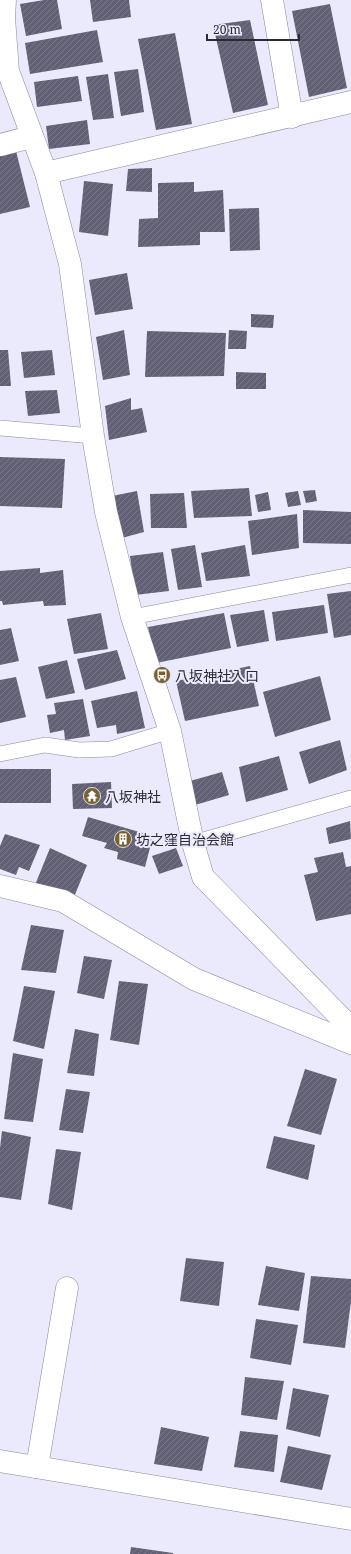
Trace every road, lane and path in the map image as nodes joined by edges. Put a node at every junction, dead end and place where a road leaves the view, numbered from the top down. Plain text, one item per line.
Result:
1 (6, 0) edge
2 (272, 0) edge
3 (351, 102) edge
4 (292, 117) junction
5 (31, 137) junction
6 (0, 145) edge
7 (46, 173) junction
8 (0, 428) edge
9 (93, 436) junction
10 (351, 576) edge
11 (132, 617) junction
12 (170, 732) junction
13 (0, 754) edge
14 (351, 798) edge
15 (193, 843) junction
16 (0, 886) edge
17 (351, 1028) edge
18 (351, 1043) edge
19 (67, 1288) dead end
20 (0, 1461) edge
21 (37, 1467) junction
22 (351, 1518) edge

1 - 5 street
2 - 4 street
3 - 4 street
4 - 7 street
5 - 6 street
5 - 7 street
7 - 9 street
8 - 9 lane
9 - 11 street
10 - 11 lane
11 - 12 street
12 - 13 lane
12 - 15 street
14 - 15 lane
15 - 17 street
16 - 18 street
19 - 21 street
20 - 21 street
21 - 22 street

